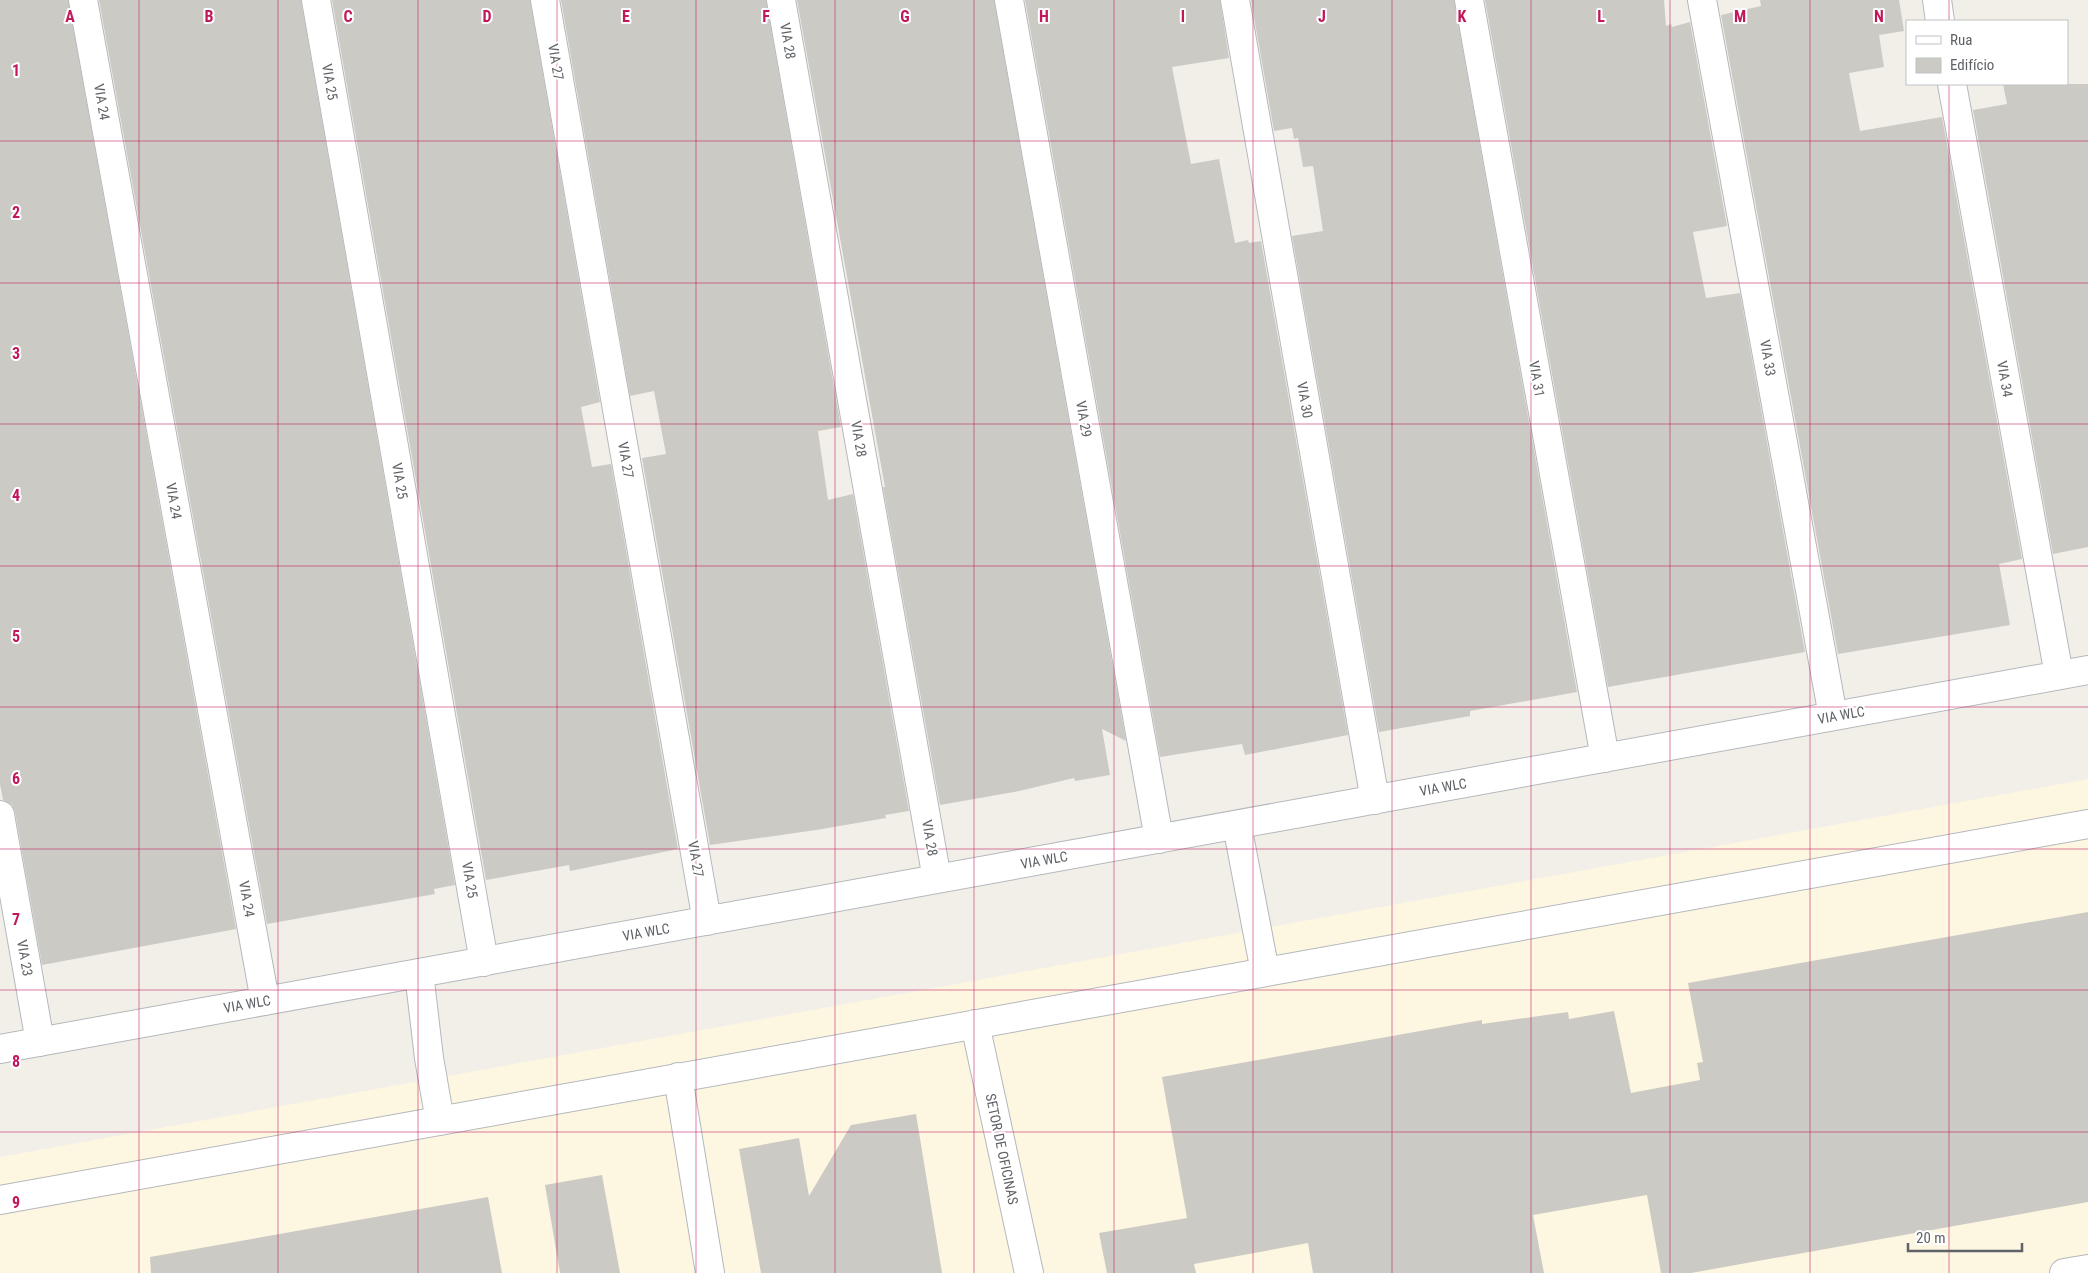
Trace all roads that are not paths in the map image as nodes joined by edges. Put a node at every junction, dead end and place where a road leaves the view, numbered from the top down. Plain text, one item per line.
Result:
1 (83, 0) edge
2 (316, 0) edge
3 (545, 0) edge
4 (780, 0) edge
5 (1009, 0) edge
6 (1235, 0) edge
7 (1469, 0) edge
8 (1702, 0) edge
9 (1936, 0) edge
10 (1940, 20) edge
11 (1952, 85) edge
12 (2088, 670) edge
13 (2059, 675) junction
14 (1833, 716) junction
15 (1606, 758) junction
16 (1375, 800) junction
17 (0, 815) edge
18 (1237, 824) junction
19 (2088, 824) edge
20 (1159, 839) junction
21 (937, 879) junction
22 (707, 921) junction
23 (484, 962) junction
24 (1265, 972) junction
25 (419, 973) junction
26 (265, 1001) junction
27 (975, 1024) junction
28 (40, 1042) junction
29 (0, 1049) edge
30 (678, 1077) junction
31 (440, 1121) junction
32 (0, 1200) edge
33 (2088, 1269) edge
34 (710, 1273) edge
35 (1029, 1273) edge
36 (2064, 1273) edge

1 - 26 street, VIA 24
2 - 23 street, VIA 25
3 - 22 street, VIA 27
4 - 21 street, VIA 28
5 - 20 street, VIA 29
6 - 16 street, VIA 30
7 - 15 street, VIA 31
8 - 14 street, VIA 33
9 - 10 street
11 - 13 street, VIA 34
12 - 13 street, VIA WLC
13 - 14 street, VIA WLC
14 - 15 street, VIA WLC
15 - 16 street, VIA WLC
16 - 18 street, VIA WLC
17 - 28 street, VIA 23
18 - 20 street, VIA WLC
18 - 24 street
19 - 24 street
20 - 21 street, VIA WLC
21 - 22 street, VIA WLC
22 - 23 street, VIA WLC
23 - 25 street, VIA WLC
24 - 27 street
25 - 26 street, VIA WLC
25 - 31 street
26 - 28 street, VIA WLC
27 - 30 street
27 - 35 street, SETOR DE OFICINAS
28 - 29 street, VIA WLC
30 - 31 street
30 - 34 street
31 - 32 street
33 - 36 street

